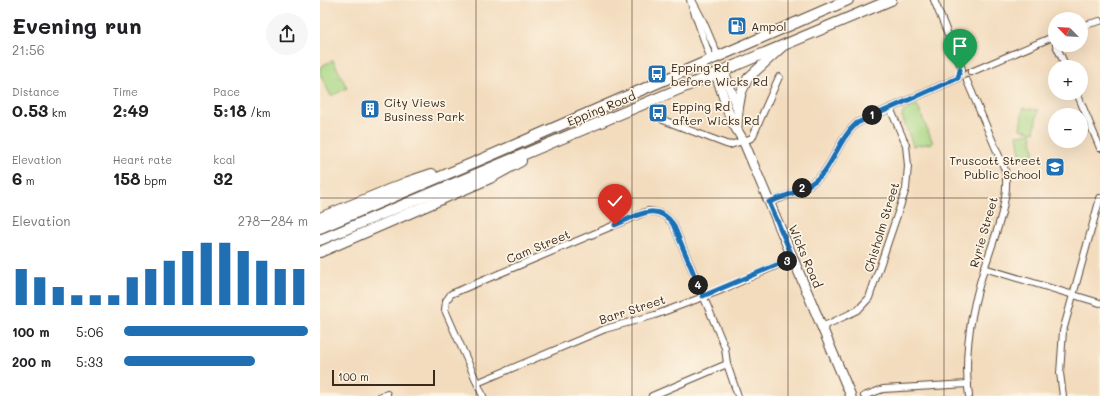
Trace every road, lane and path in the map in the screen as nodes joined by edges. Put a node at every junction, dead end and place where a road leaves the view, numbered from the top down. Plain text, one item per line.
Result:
1 (691, 0) edge
2 (848, 0) edge
3 (891, 0) edge
4 (934, 0) edge
5 (1100, 21) edge
6 (1088, 24) edge
7 (1048, 40) edge
8 (784, 47) junction
9 (715, 58) junction
10 (962, 69) junction
11 (971, 72) junction
12 (720, 73) junction
13 (779, 77) dead end
14 (958, 78) junction
15 (968, 81) junction
16 (1080, 100) edge
17 (890, 108) junction
18 (738, 110) junction
19 (663, 120) dead end
20 (737, 127) junction
21 (557, 140) junction
22 (743, 140) junction
23 (1100, 148) edge
24 (494, 154) junction
25 (1100, 201) edge
26 (769, 202) junction
27 (320, 218) edge
28 (320, 228) edge
29 (320, 240) edge
30 (320, 252) edge
31 (793, 258) junction
32 (984, 268) junction
33 (1072, 294) junction
34 (703, 296) junction
35 (1100, 303) edge
36 (822, 327) junction
37 (727, 364) junction
38 (477, 383) junction
39 (968, 384) junction
40 (483, 396) edge
41 (652, 396) edge
42 (738, 396) edge
43 (851, 396) edge
44 (864, 396) edge
45 (969, 396) edge
46 (1063, 396) edge

1 - 9 street, Wicks Road
2 - 9 main road, Epping Road
3 - 8 main road, Epping Road
4 - 10 street
5 - 6 street
7 - 11 street
8 - 12 main road, Epping Road
8 - 18 main road
9 - 12 main road, Wicks Road
9 - 24 main road, Epping Road
10 - 11 street
10 - 14 street
11 - 15 street
12 - 18 main road, Wicks Road
12 - 20 main road, Wicks Road
12 - 21 main road, Epping Road
13 - 22 street
14 - 15 street
14 - 17 street
15 - 32 street, Ryrie Street
16 - 23 street
17 - 26 street
17 - 36 street, Chisholm Street
18 - 20 main road, Wicks Road
19 - 22 street
20 - 22 main road, Wicks Road
21 - 29 main road, Epping Road
21 - 30 main road
22 - 26 main road, Wicks Road
24 - 27 main road
24 - 28 main road, Epping Road
25 - 33 street
26 - 31 main road, Wicks Road
31 - 34 street, Barr Street
31 - 36 main road, Wicks Road
32 - 33 street
32 - 39 street, Ryrie Street
33 - 35 street
33 - 46 street
34 - 37 street
34 - 38 street, Barr Street
34 - 38 street, Cam Street
36 - 43 main road, Wicks Road
37 - 41 street
37 - 42 street
38 - 40 street
39 - 44 street
39 - 45 street, Ryrie Street

